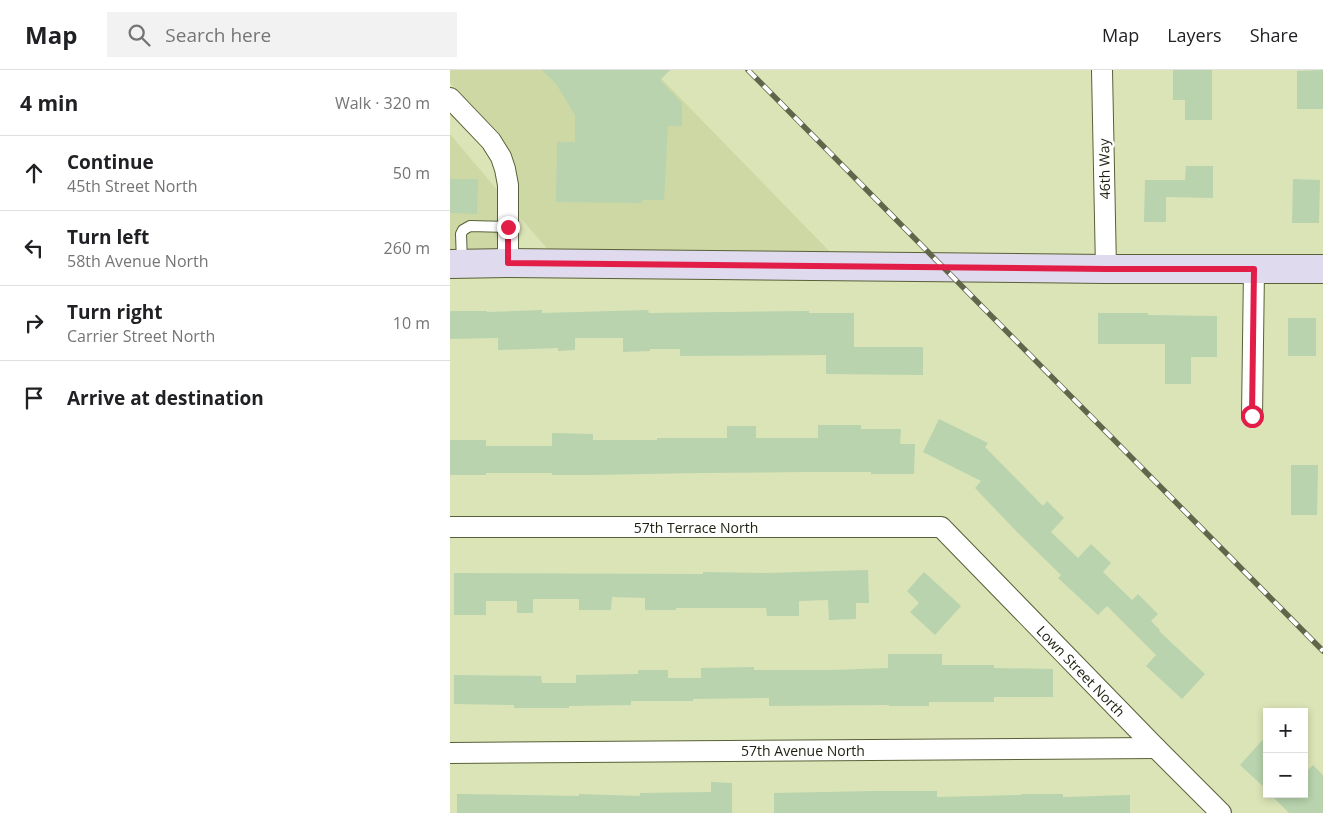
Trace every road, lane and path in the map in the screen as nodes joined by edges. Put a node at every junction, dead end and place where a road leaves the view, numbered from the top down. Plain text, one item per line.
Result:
1 (1102, 70) edge
2 (450, 98) edge
3 (508, 227) junction
4 (508, 263) junction
5 (456, 264) edge
6 (1106, 269) junction
7 (1254, 269) junction
8 (1323, 269) edge
9 (1252, 416) dead end
10 (450, 527) edge
11 (941, 527) joint
12 (1156, 748) junction
13 (450, 753) edge
14 (1221, 813) edge

1 - 6 street, 46th Way
2 - 3 street
3 - 4 street
3 - 5 lane
4 - 5 street
4 - 6 street
6 - 7 street
7 - 8 street
7 - 9 street
10 - 11 street, 57th Terrace North
11 - 12 street, Lown Street North
12 - 13 street, 57th Avenue North
12 - 14 street, Lown Street North

